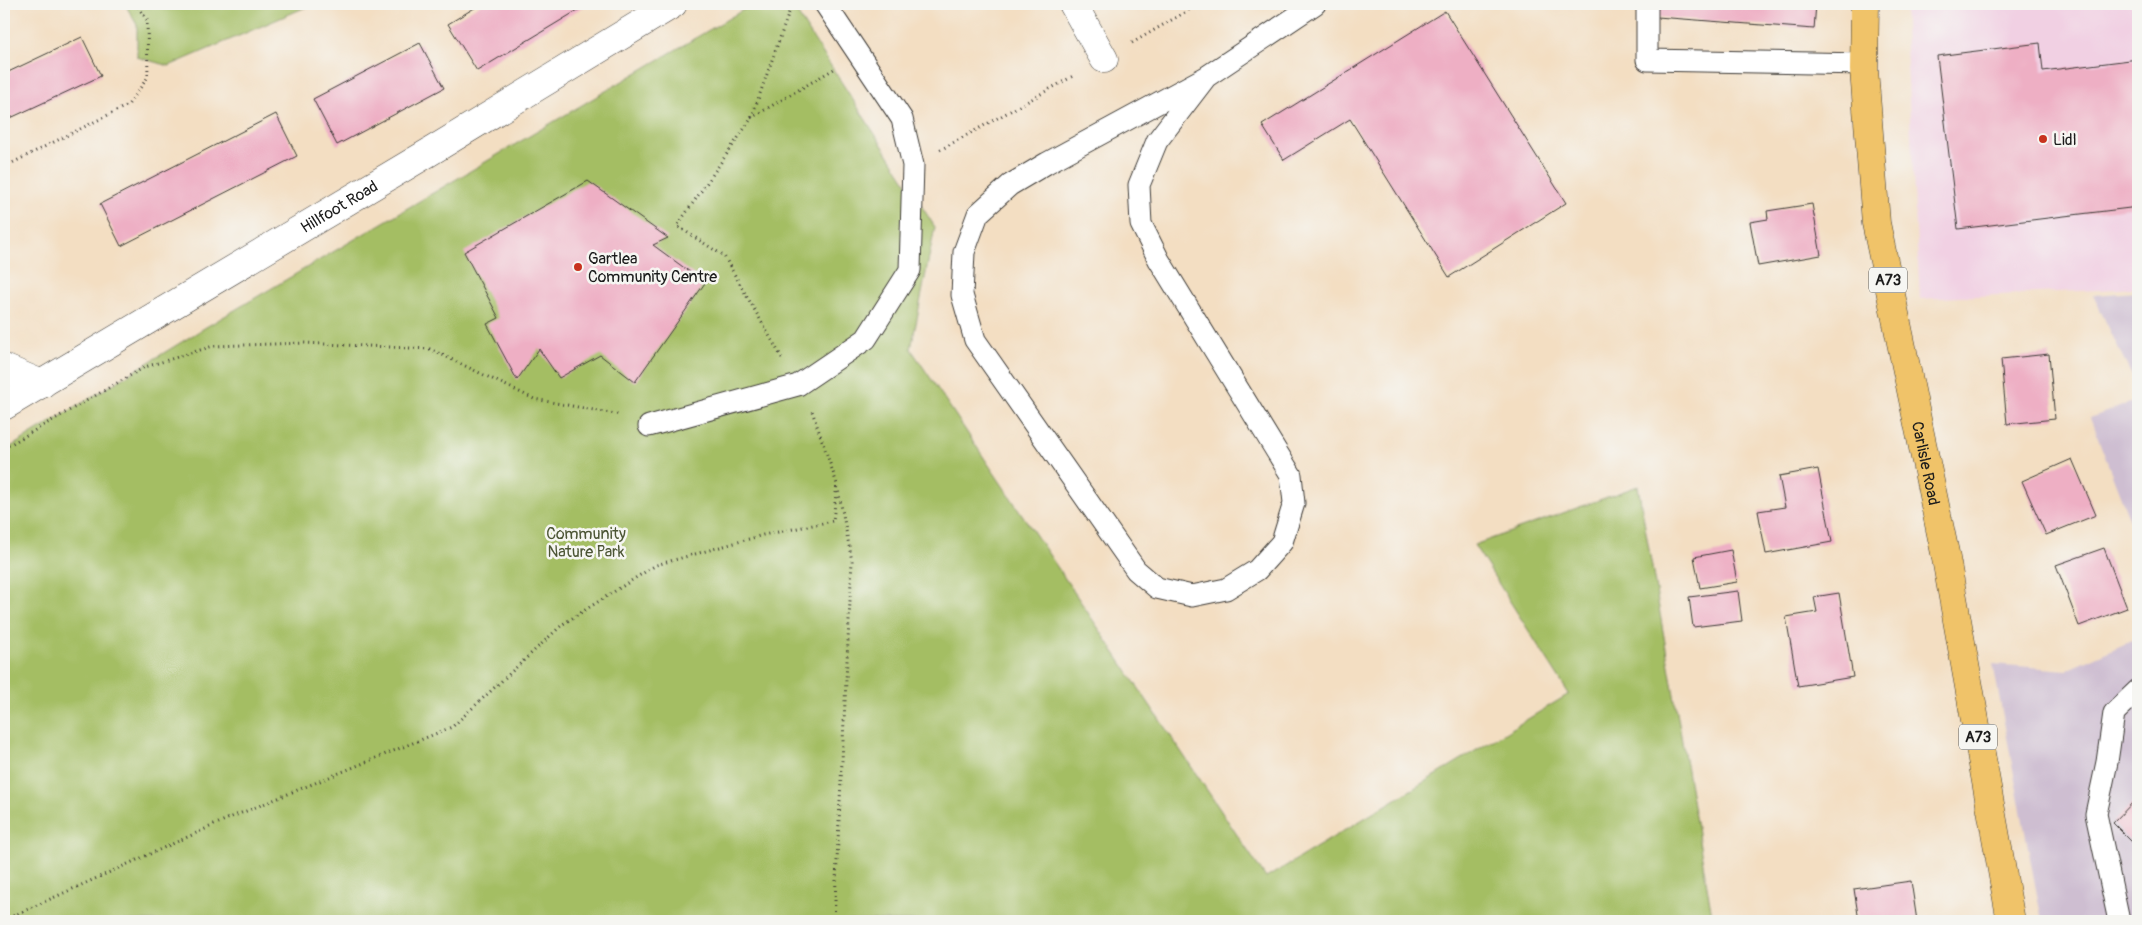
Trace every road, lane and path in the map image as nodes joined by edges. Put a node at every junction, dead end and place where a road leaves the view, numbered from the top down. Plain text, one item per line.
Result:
1 (136, 4) edge
2 (672, 4) edge
3 (792, 4) edge
4 (825, 4) edge
5 (1074, 4) edge
6 (1199, 4) edge
7 (1315, 4) edge
8 (1647, 4) edge
9 (1865, 4) edge
10 (859, 55) junction
11 (1104, 59) junction
12 (1864, 64) junction
13 (1206, 77) junction
14 (751, 119) junction
15 (913, 165) junction
16 (4, 167) edge
17 (4, 368) edge
18 (42, 384) junction
19 (798, 385) junction
20 (4, 406) edge
21 (649, 426) joint
22 (4, 448) edge
23 (837, 484) junction
24 (2138, 690) edge
25 (4, 920) edge
26 (834, 921) edge
27 (2011, 921) edge
28 (2119, 921) edge

1 - 16 path
2 - 18 street, Hillfoot Road
3 - 14 path
4 - 10 lane
5 - 11 street
6 - 11 path
7 - 13 lane
8 - 12 lane
9 - 12 main road, Carlisle Road / A73
10 - 14 path
10 - 15 lane
11 - 15 path
12 - 27 main road, Carlisle Road / A73
13 - 13 lane
14 - 19 path
15 - 19 lane
17 - 18 street
18 - 20 street, Hillfoot Road
19 - 21 lane
19 - 23 path
21 - 22 path
23 - 25 path
23 - 26 path
24 - 28 lane

